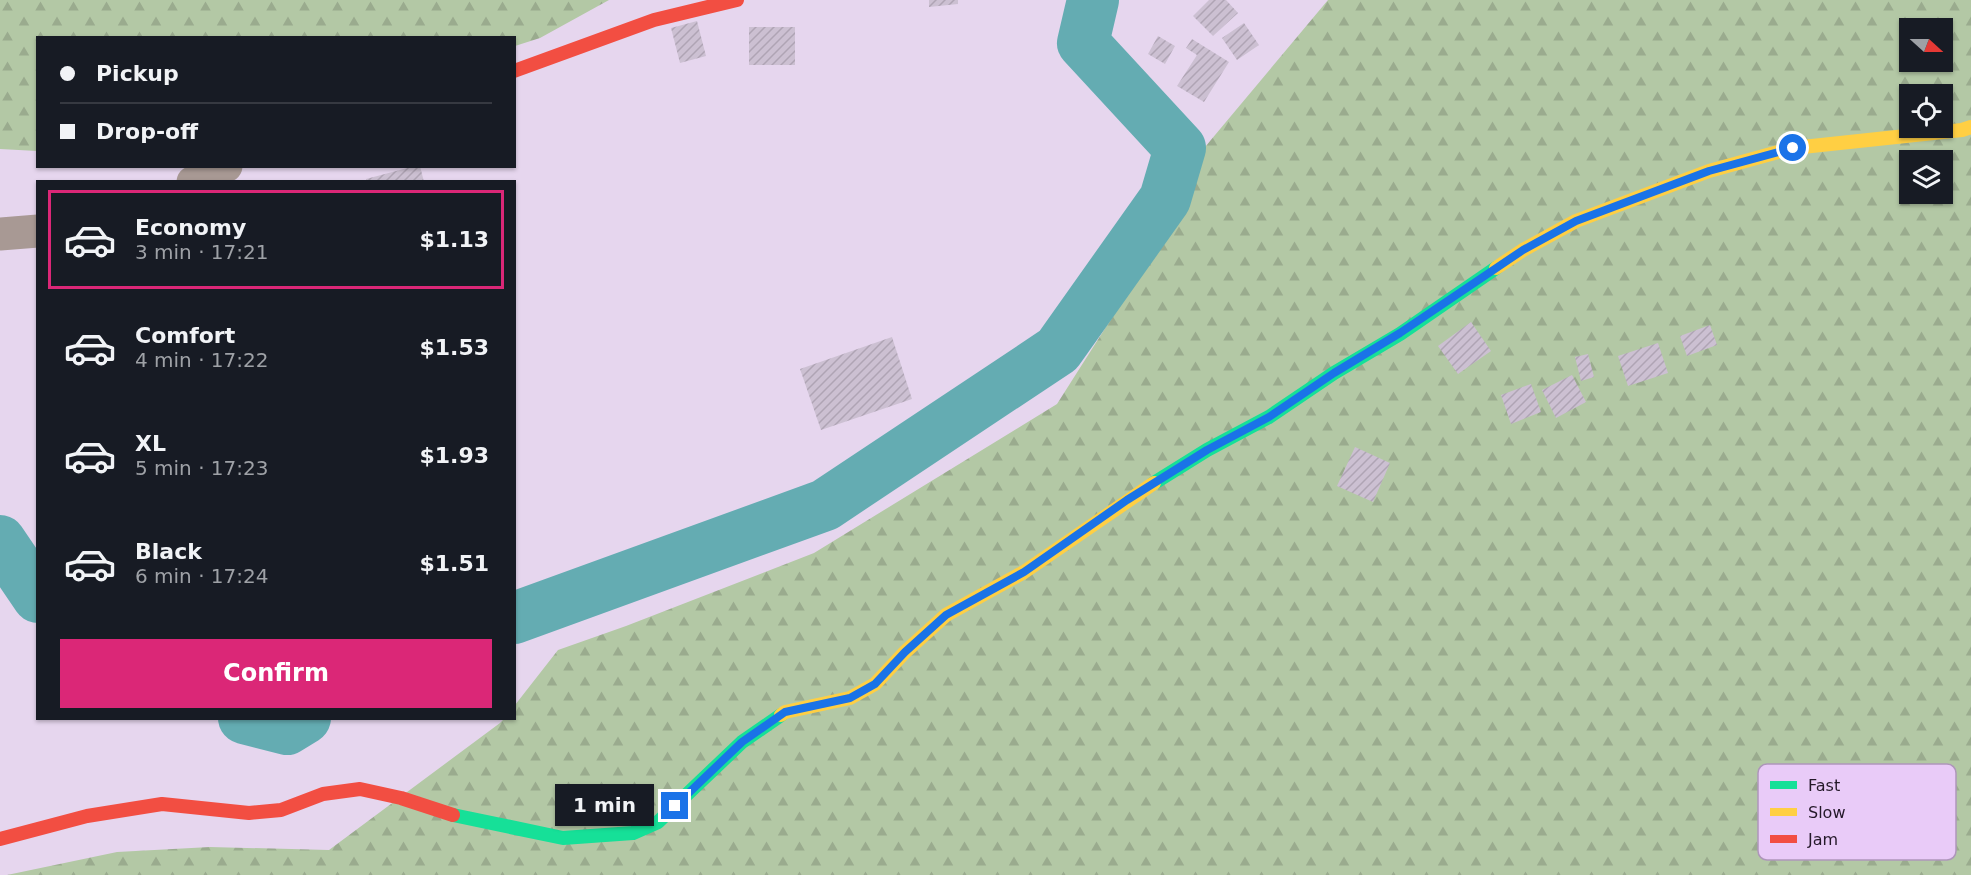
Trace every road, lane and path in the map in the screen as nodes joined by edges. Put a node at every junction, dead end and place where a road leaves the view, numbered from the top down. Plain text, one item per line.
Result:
1 (737, 0) edge
2 (516, 70) edge
3 (1971, 127) edge
4 (222, 168) edge
5 (197, 180) edge
6 (36, 231) edge
7 (0, 234) edge
8 (0, 839) edge

1 - 2 street
3 - 8 street
4 - 5 street
6 - 7 street

